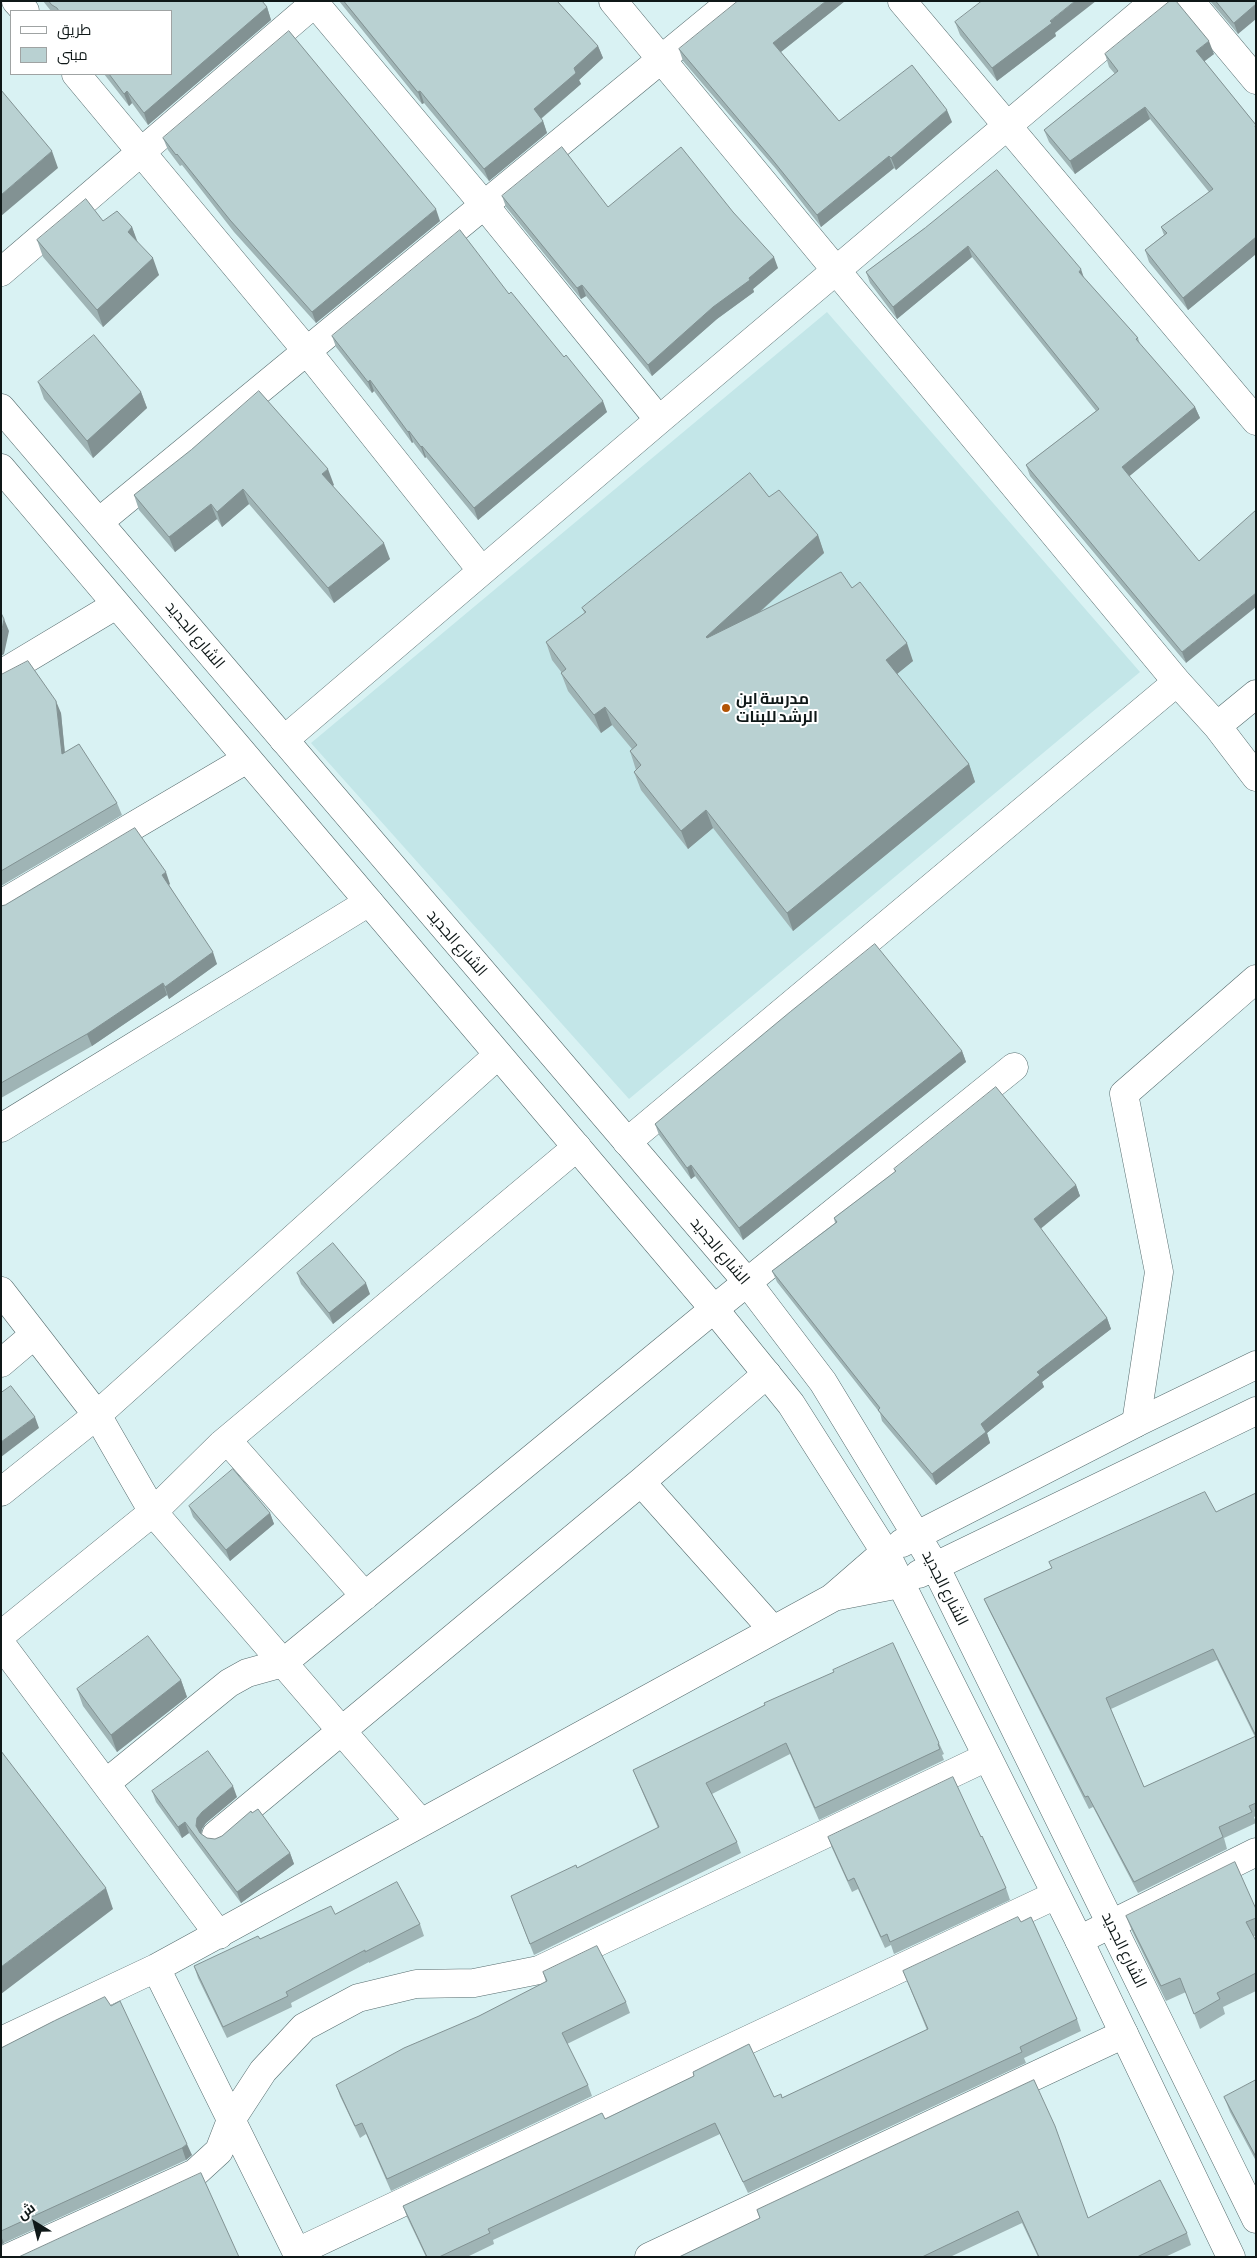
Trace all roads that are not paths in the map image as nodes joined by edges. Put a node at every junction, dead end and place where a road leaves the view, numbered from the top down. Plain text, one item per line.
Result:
1 (612, 1) edge
2 (732, 1) edge
3 (902, 1) edge
4 (1155, 1) edge
5 (1190, 1) edge
6 (315, 2) edge
7 (662, 60) junction
8 (77, 75) edge
9 (1256, 80) edge
10 (1007, 127) junction
11 (141, 152) junction
12 (485, 206) junction
13 (1, 272) edge
14 (836, 272) junction
15 (306, 350) junction
16 (1, 408) edge
17 (659, 420) junction
18 (1256, 421) edge
19 (1, 468) edge
20 (98, 522) junction
21 (482, 571) junction
22 (116, 605) junction
23 (1, 674) edge
24 (1177, 682) junction
25 (1256, 694) edge
26 (1217, 726) junction
27 (284, 740) junction
28 (247, 759) junction
29 (1256, 777) edge
30 (369, 902) junction
31 (1, 904) edge
32 (1256, 979) edge
33 (498, 1055) junction
34 (1014, 1066) dead end
35 (1, 1128) edge
36 (627, 1142) junction
37 (577, 1147) junction
38 (747, 1282) junction
39 (1, 1291) edge
40 (714, 1309) junction
41 (34, 1335) junction
42 (1, 1363) edge
43 (1256, 1365) edge
44 (767, 1374) junction
45 (1256, 1411) edge
46 (97, 1415) junction
47 (1136, 1423) junction
48 (227, 1440) junction
49 (641, 1482) junction
50 (1, 1492) edge
51 (152, 1512) junction
52 (918, 1536) junction
53 (885, 1552) junction
54 (935, 1566) junction
55 (900, 1584) junction
56 (365, 1596) junction
57 (832, 1598) junction
58 (773, 1630) junction
59 (1, 1635) edge
60 (1, 1644) edge
61 (283, 1663) junction
62 (342, 1732) junction
63 (987, 1757) junction
64 (106, 1783) junction
65 (422, 1823) junction
66 (216, 1835) dead end
67 (1256, 1852) edge
68 (1056, 1894) junction
69 (1111, 1924) junction
70 (219, 1934) junction
71 (1079, 1940) junction
72 (156, 1968) junction
73 (1124, 2034) junction
74 (1, 2041) edge
75 (231, 2120) junction
76 (1256, 2218) edge
77 (298, 2255) edge
78 (1229, 2256) edge
79 (10, 2257) edge
80 (649, 2257) edge

1 - 7 street
2 - 7 street
3 - 10 street
4 - 10 street
5 - 9 street
6 - 11 street
6 - 12 street
7 - 12 street
7 - 14 street
8 - 11 street
10 - 14 street
10 - 18 street
11 - 13 street
11 - 15 street
12 - 15 street
12 - 17 street
14 - 17 street
14 - 24 street
15 - 20 street
15 - 21 street
16 - 20 street, الشارع الجديد
17 - 21 street
19 - 22 street
20 - 27 street, الشارع الجديد
21 - 27 street
22 - 23 street
22 - 28 street
24 - 26 street
24 - 36 street
25 - 26 street
26 - 29 street
27 - 36 street, الشارع الجديد
28 - 30 street
28 - 31 street
30 - 33 street
30 - 35 street
32 - 47 street
33 - 37 street
33 - 46 street
34 - 38 street
36 - 38 street, الشارع الجديد
37 - 40 street
37 - 48 street
38 - 40 street
38 - 52 street, الشارع الجديد
39 - 41 street
40 - 44 street
40 - 56 street
41 - 42 street
41 - 46 street
43 - 47 street
44 - 49 street
44 - 53 street
45 - 54 street
46 - 50 street
46 - 51 street
47 - 52 street
48 - 51 street
48 - 56 street
49 - 58 street
49 - 62 street
51 - 59 street
51 - 61 street
52 - 53 street
52 - 54 street, الشارع الجديد
53 - 55 street
53 - 57 street
54 - 55 street
54 - 69 street, الشارع الجديد
55 - 57 street
55 - 63 street
56 - 61 street
57 - 58 street
58 - 65 street
60 - 64 street
61 - 62 street
61 - 64 street
62 - 65 street
62 - 66 street
63 - 68 street
63 - 75 street
64 - 70 street
65 - 70 street
67 - 69 street
68 - 71 street
68 - 77 street
69 - 71 street
69 - 76 street, الشارع الجديد
70 - 72 street
71 - 73 street
72 - 74 street
72 - 75 street
73 - 78 street
73 - 80 street
75 - 77 street
75 - 79 street

